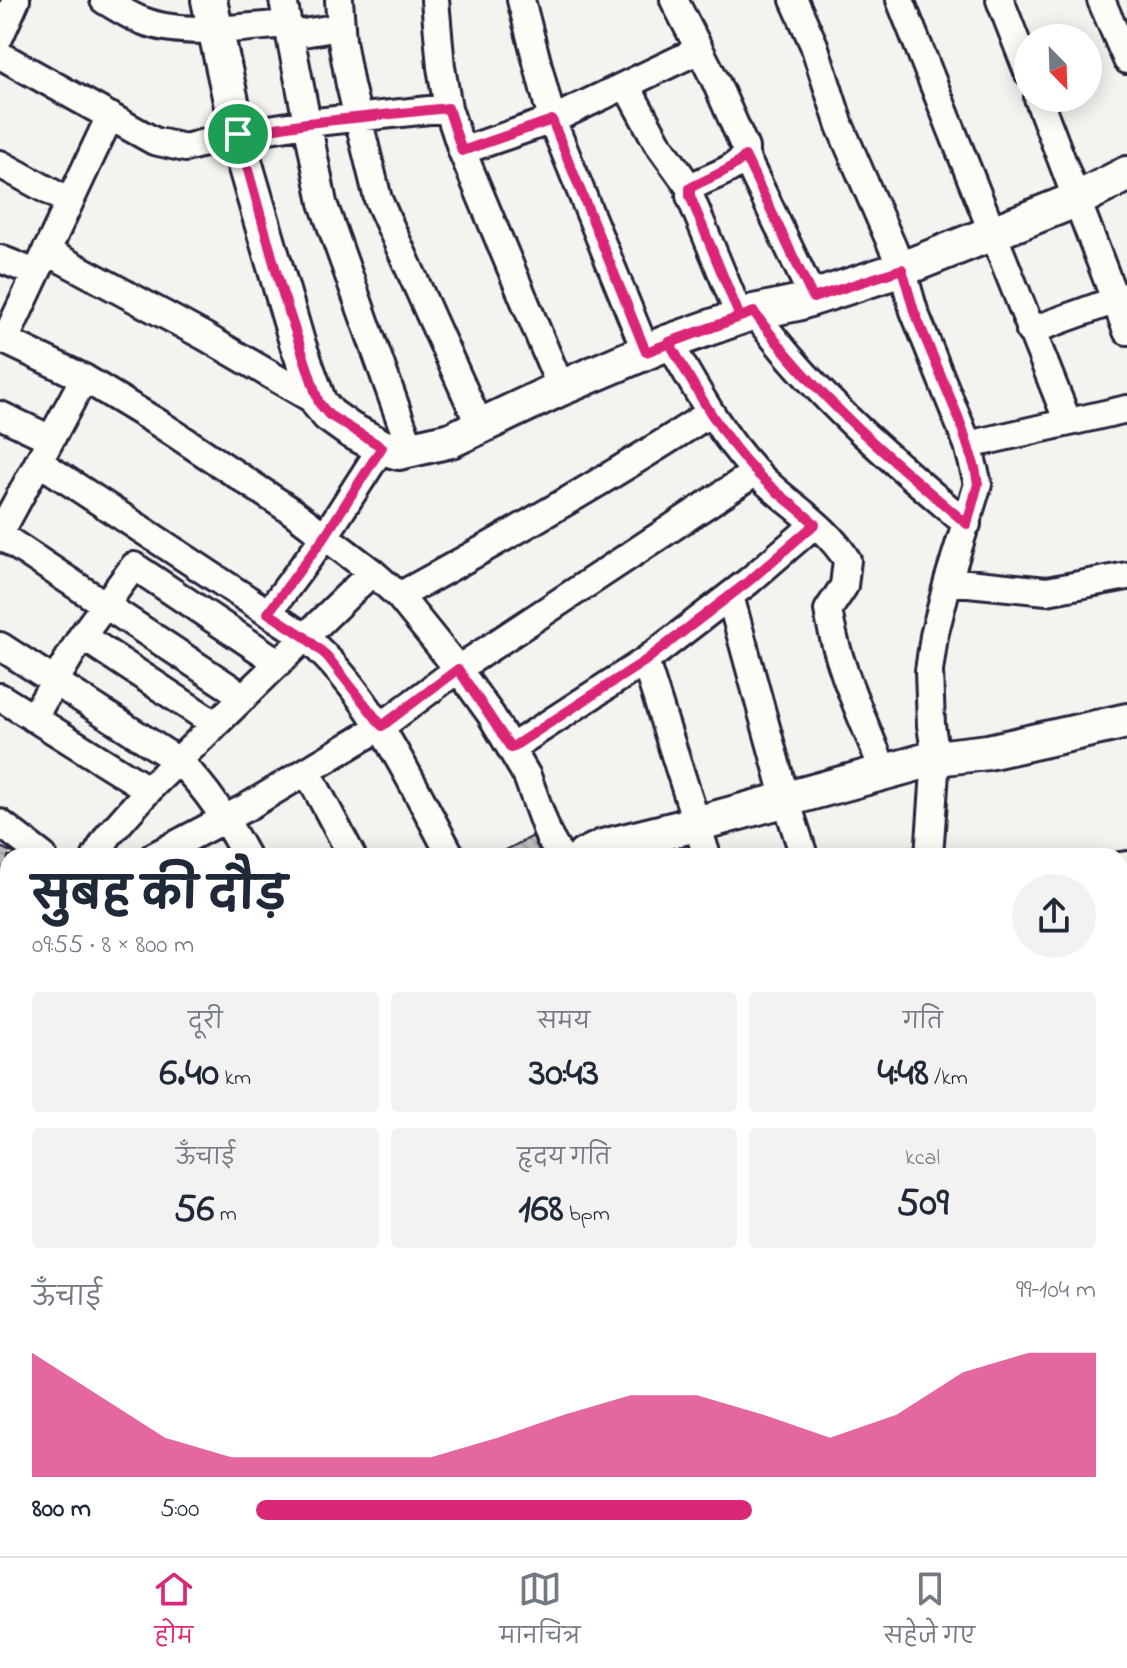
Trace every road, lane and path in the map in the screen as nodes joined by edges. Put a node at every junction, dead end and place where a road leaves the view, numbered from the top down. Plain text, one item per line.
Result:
1 (16, 0) edge
2 (339, 0) edge
3 (435, 0) edge
4 (521, 0) edge
5 (674, 0) edge
6 (794, 0) edge
7 (900, 0) edge
8 (1000, 0) edge
9 (1101, 0) edge
10 (113, 3) edge
11 (212, 15) edge
12 (287, 20) edge
13 (341, 27) junction
14 (0, 36) edge
15 (1014, 36) edge
16 (699, 50) junction
17 (0, 55) edge
18 (1127, 60) edge
19 (626, 85) junction
20 (448, 108) junction
21 (1044, 112) edge
22 (110, 116) junction
23 (358, 118) junction
24 (552, 120) junction
25 (307, 123) junction
26 (238, 134) junction
27 (462, 151) junction
28 (745, 156) junction
29 (0, 164) edge
30 (1127, 174) edge
31 (690, 188) junction
32 (1078, 199) junction
33 (69, 202) junction
34 (990, 233) junction
35 (0, 259) edge
36 (41, 262) junction
37 (902, 269) junction
38 (813, 298) junction
39 (1122, 298) edge
40 (747, 314) junction
41 (1030, 331) junction
42 (1127, 331) edge
43 (2, 339) edge
44 (658, 347) junction
45 (84, 378) junction
46 (561, 388) junction
47 (319, 403) junction
48 (1127, 409) edge
49 (710, 413) junction
50 (0, 415) edge
51 (1068, 422) junction
52 (480, 426) junction
53 (968, 445) junction
54 (397, 448) junction
55 (45, 450) junction
56 (756, 472) junction
57 (7, 503) edge
58 (815, 524) junction
59 (967, 524) junction
60 (0, 534) edge
61 (325, 536) junction
62 (372, 572) junction
63 (1127, 576) edge
64 (948, 581) junction
65 (399, 596) junction
66 (730, 596) junction
67 (105, 604) junction
68 (268, 613) junction
69 (82, 636) junction
70 (305, 637) junction
71 (0, 646) edge
72 (645, 661) junction
73 (279, 663) junction
74 (458, 669) junction
75 (54, 681) junction
76 (0, 697) edge
77 (244, 697) junction
78 (33, 718) junction
79 (1127, 721) edge
80 (215, 724) junction
81 (382, 726) junction
82 (511, 748) junction
83 (936, 758) junction
84 (178, 761) junction
85 (307, 771) junction
86 (885, 774) junction
87 (149, 790) junction
88 (786, 800) junction
89 (225, 818) junction
90 (0, 823) edge
91 (702, 840) edge
92 (33, 848) edge
93 (101, 848) edge
94 (169, 848) edge
95 (242, 848) edge
96 (348, 848) edge
97 (447, 848) edge
98 (555, 848) edge
99 (601, 848) edge
100 (801, 848) edge
101 (930, 848) edge

1 - 14 street
2 - 13 street
3 - 20 street
4 - 24 street
5 - 16 street
6 - 37 street
7 - 34 street
8 - 15 street
9 - 18 street
10 - 11 street
11 - 12 street
11 - 26 street
12 - 13 street
12 - 25 street
13 - 23 street
16 - 19 street
16 - 28 street
17 - 22 street
19 - 24 street
19 - 31 street
20 - 23 street
20 - 27 street
21 - 32 street
22 - 26 street
22 - 33 street
23 - 25 street
23 - 52 street
24 - 27 street
24 - 44 street
25 - 26 street
25 - 54 street
26 - 47 street
27 - 46 street
28 - 31 street
28 - 38 street
29 - 33 street
30 - 32 street
31 - 40 street
32 - 34 street
32 - 39 street
33 - 36 street
34 - 37 street
34 - 41 street
35 - 36 street
36 - 43 street
36 - 47 street
37 - 38 street
37 - 53 street
38 - 40 street
39 - 41 street
39 - 42 street
40 - 44 street
40 - 59 street
41 - 51 street
43 - 45 street
44 - 46 street
44 - 49 street
45 - 55 street
45 - 61 street
46 - 52 street
47 - 54 street
48 - 51 street
49 - 56 street
49 - 65 street
50 - 55 street
51 - 53 street
52 - 54 street
53 - 59 street
54 - 61 street
55 - 57 street
55 - 68 street
56 - 58 street
56 - 74 street
57 - 60 street
58 - 66 street
58 - 86 street
59 - 64 street
60 - 67 street
61 - 62 street
61 - 68 street
62 - 65 street
62 - 70 street
63 - 64 street
64 - 83 street
65 - 74 street
66 - 72 street
66 - 88 street
67 - 69 street
67 - 73 street
67 - 77 street
68 - 70 street
69 - 75 street
69 - 80 street
70 - 73 street
70 - 81 street
71 - 75 street
72 - 82 street
72 - 91 street
73 - 77 street
74 - 81 street
74 - 82 street
75 - 78 street
75 - 84 street
76 - 78 street
77 - 80 street
78 - 87 street
79 - 83 street
80 - 84 street
81 - 85 street
81 - 97 street
82 - 98 street
83 - 86 street
83 - 101 street
84 - 87 street
84 - 89 street
85 - 89 street
85 - 96 street
86 - 88 street
87 - 93 street
88 - 91 street
88 - 100 street
89 - 94 street
89 - 95 street
90 - 92 street
91 - 99 street

